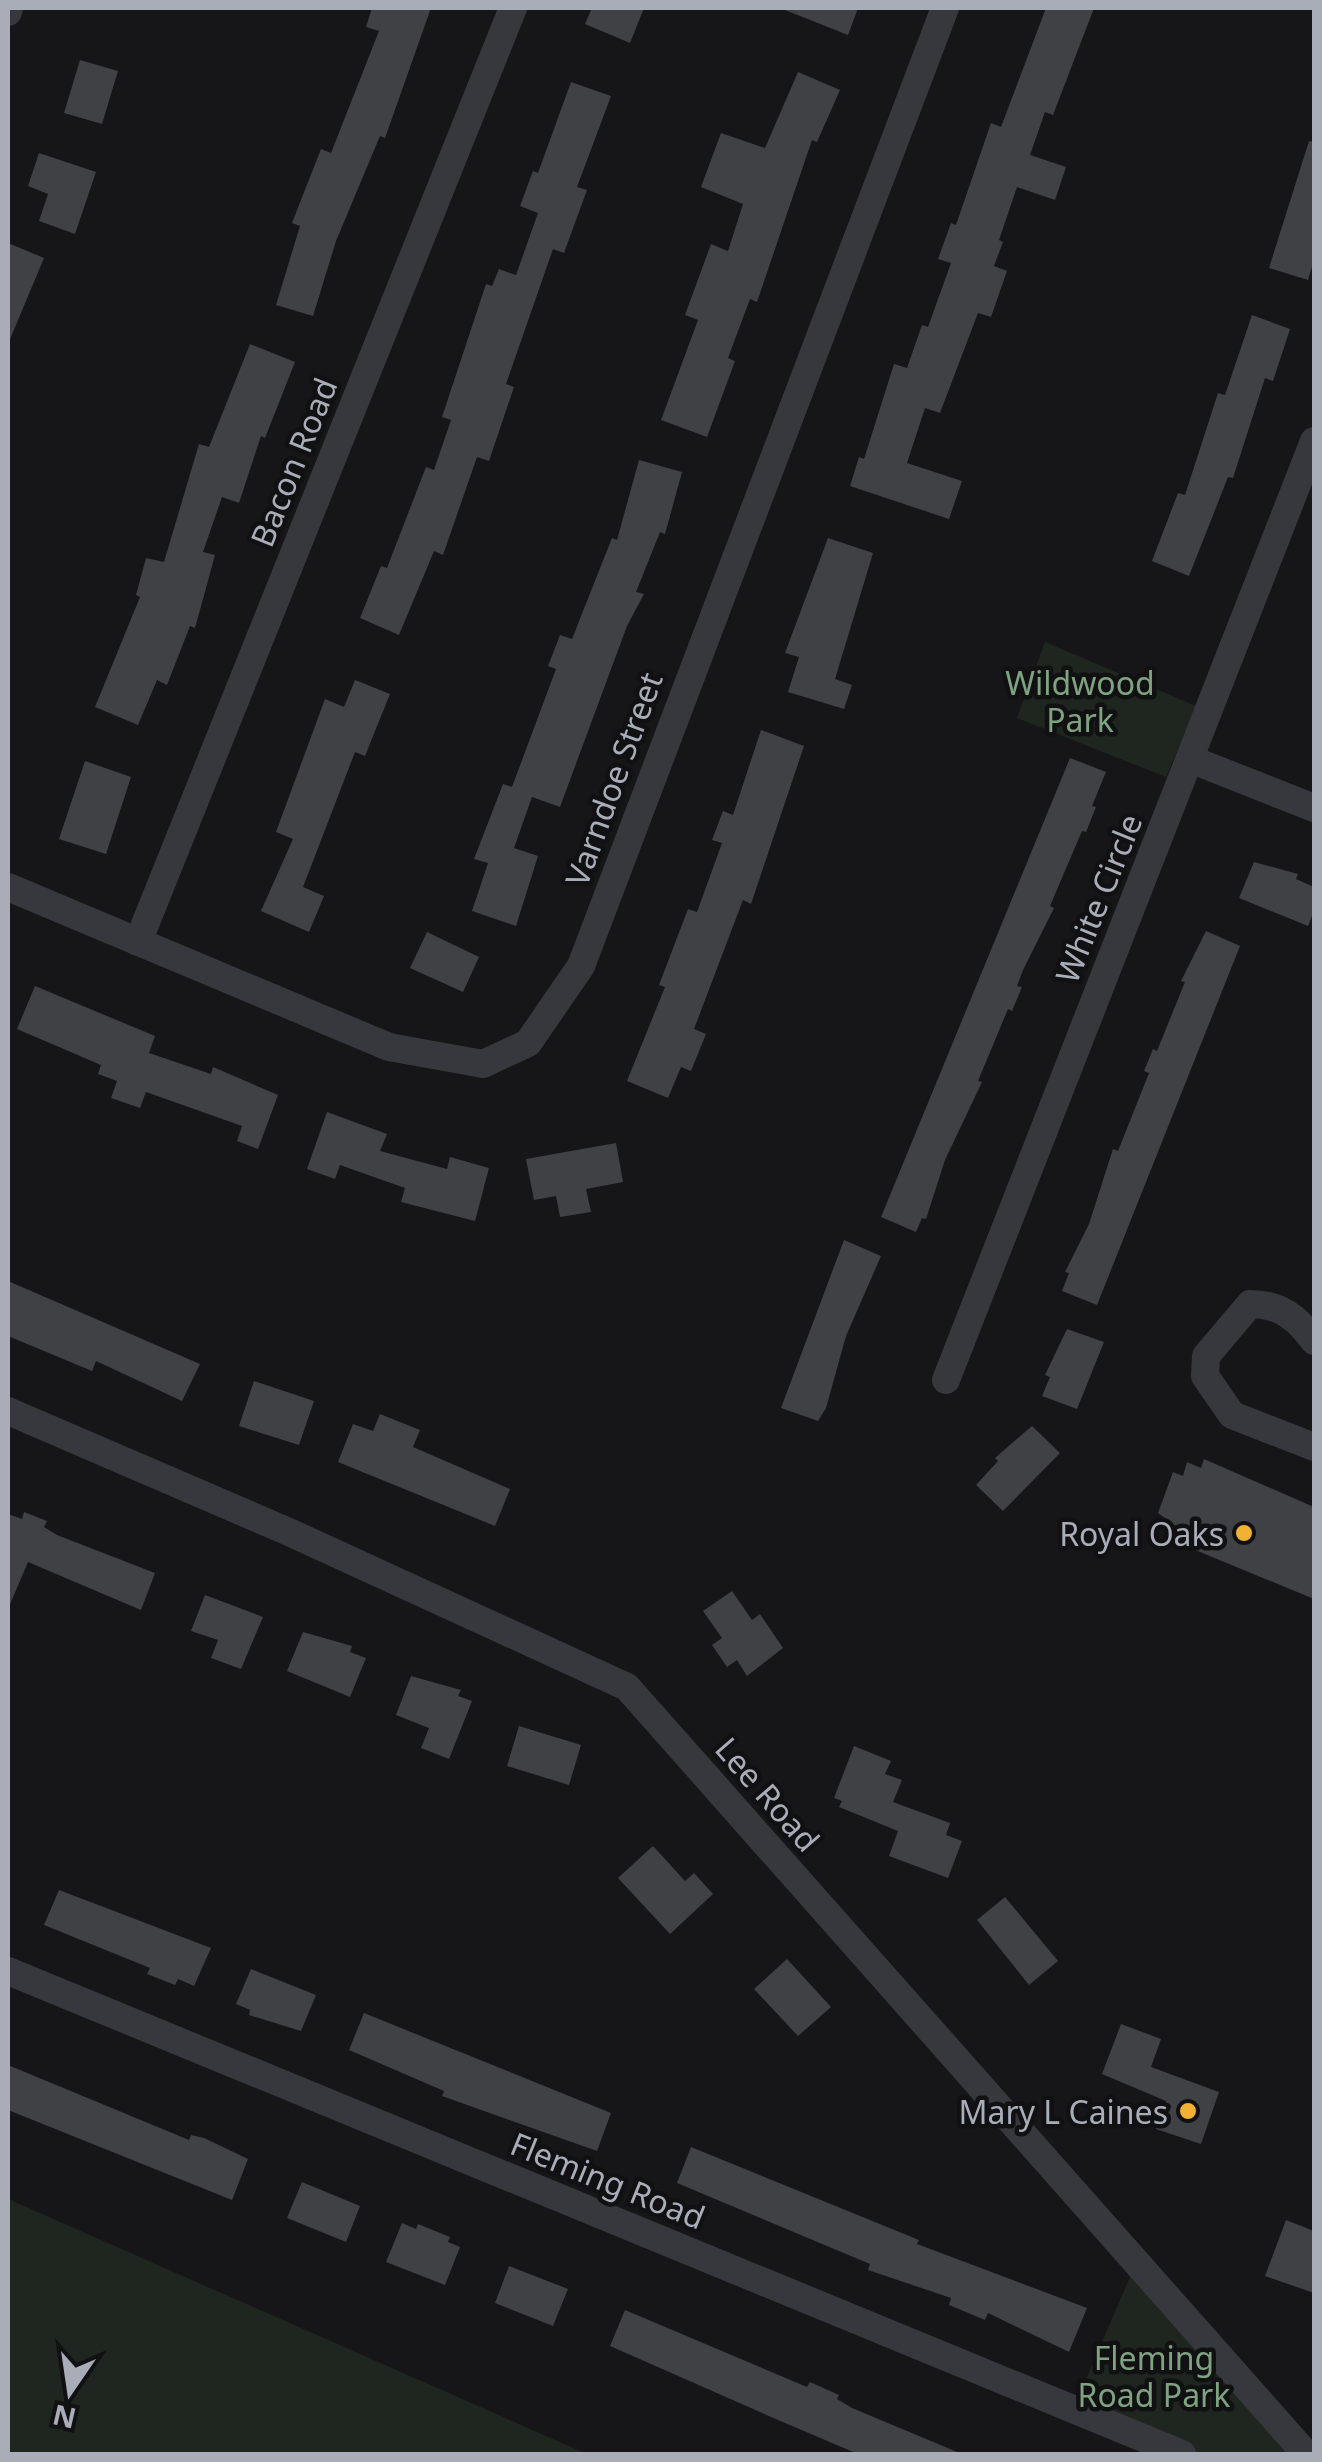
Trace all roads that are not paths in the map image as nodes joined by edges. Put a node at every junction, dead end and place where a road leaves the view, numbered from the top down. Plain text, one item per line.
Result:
1 (513, 8) edge
2 (945, 8) edge
3 (1314, 441) edge
4 (1190, 759) junction
5 (1314, 808) edge
6 (8, 887) edge
7 (138, 942) junction
8 (1314, 1341) edge
9 (946, 1380) dead end
10 (8, 1411) edge
11 (1314, 1447) edge
12 (8, 1972) edge
13 (1182, 2454) edge
14 (1306, 2454) edge

1 - 7 street, Bacon Road
2 - 7 street, Varndoe Street
3 - 4 street, White Circle
4 - 5 street
4 - 9 street, White Circle
6 - 7 street, Varndoe Street
8 - 11 street
10 - 14 street, Lee Road
12 - 13 street, Fleming Road

